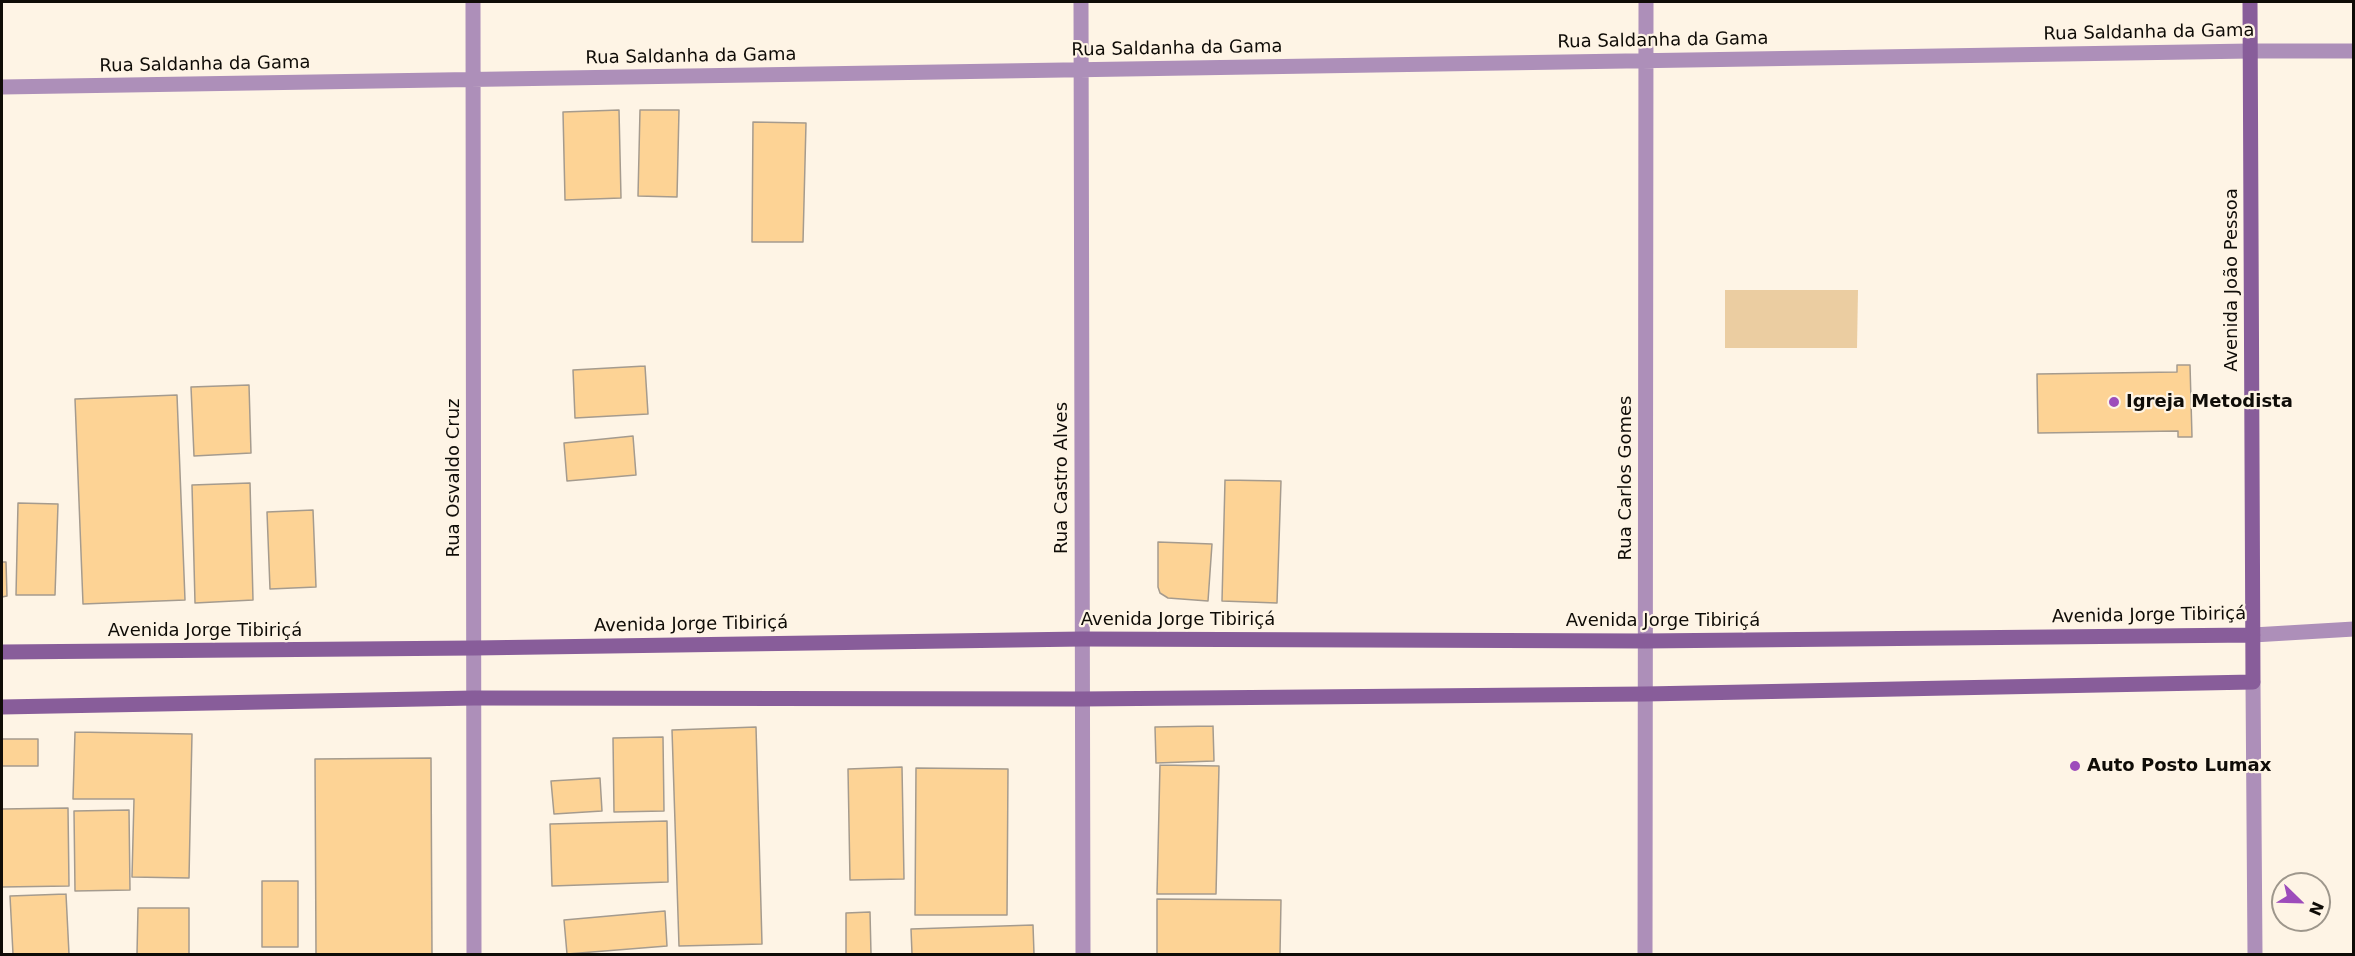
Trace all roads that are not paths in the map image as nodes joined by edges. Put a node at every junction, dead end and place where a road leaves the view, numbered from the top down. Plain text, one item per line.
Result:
1 (473, 2) edge
2 (1081, 2) edge
3 (1646, 2) edge
4 (2250, 2) edge
5 (2251, 51) junction
6 (2354, 51) edge
7 (1646, 61) junction
8 (1081, 70) junction
9 (473, 80) junction
10 (2, 87) edge
11 (2354, 629) edge
12 (2253, 634) junction
13 (1082, 639) junction
14 (1645, 641) junction
15 (474, 648) junction
16 (2, 652) edge
17 (2253, 682) junction
18 (1645, 694) junction
19 (474, 698) junction
20 (1082, 699) junction
21 (2, 707) edge
22 (474, 954) edge
23 (1083, 954) edge
24 (1645, 954) edge
25 (2254, 954) edge

1 - 9 street, Rua Osvaldo Cruz
2 - 8 street, Rua Castro Alves
3 - 7 street, Rua Carlos Gomes
4 - 5 street, Avenida João Pessoa
5 - 6 street, Rua Saldanha da Gama
5 - 7 street, Rua Saldanha da Gama
5 - 12 street, Avenida João Pessoa
7 - 8 street, Rua Saldanha da Gama
7 - 14 street, Rua Carlos Gomes
8 - 9 street, Rua Saldanha da Gama
8 - 13 street, Rua Castro Alves
9 - 10 street, Rua Saldanha da Gama
9 - 15 street, Rua Osvaldo Cruz
11 - 12 street, Avenida Jorge Tibiriçá
12 - 14 street, Avenida Jorge Tibiriçá
12 - 17 street, Avenida João Pessoa
13 - 14 street, Avenida Jorge Tibiriçá
13 - 15 street, Avenida Jorge Tibiriçá
13 - 20 street, Rua Castro Alves
14 - 18 street, Rua Carlos Gomes
15 - 16 street, Avenida Jorge Tibiriçá
15 - 19 street, Rua Osvaldo Cruz
17 - 18 street
17 - 25 street, Avenida João Pessoa
18 - 20 street
18 - 24 street, Rua Carlos Gomes
19 - 20 street
19 - 21 street
19 - 22 street, Rua Osvaldo Cruz
20 - 23 street, Rua Castro Alves

